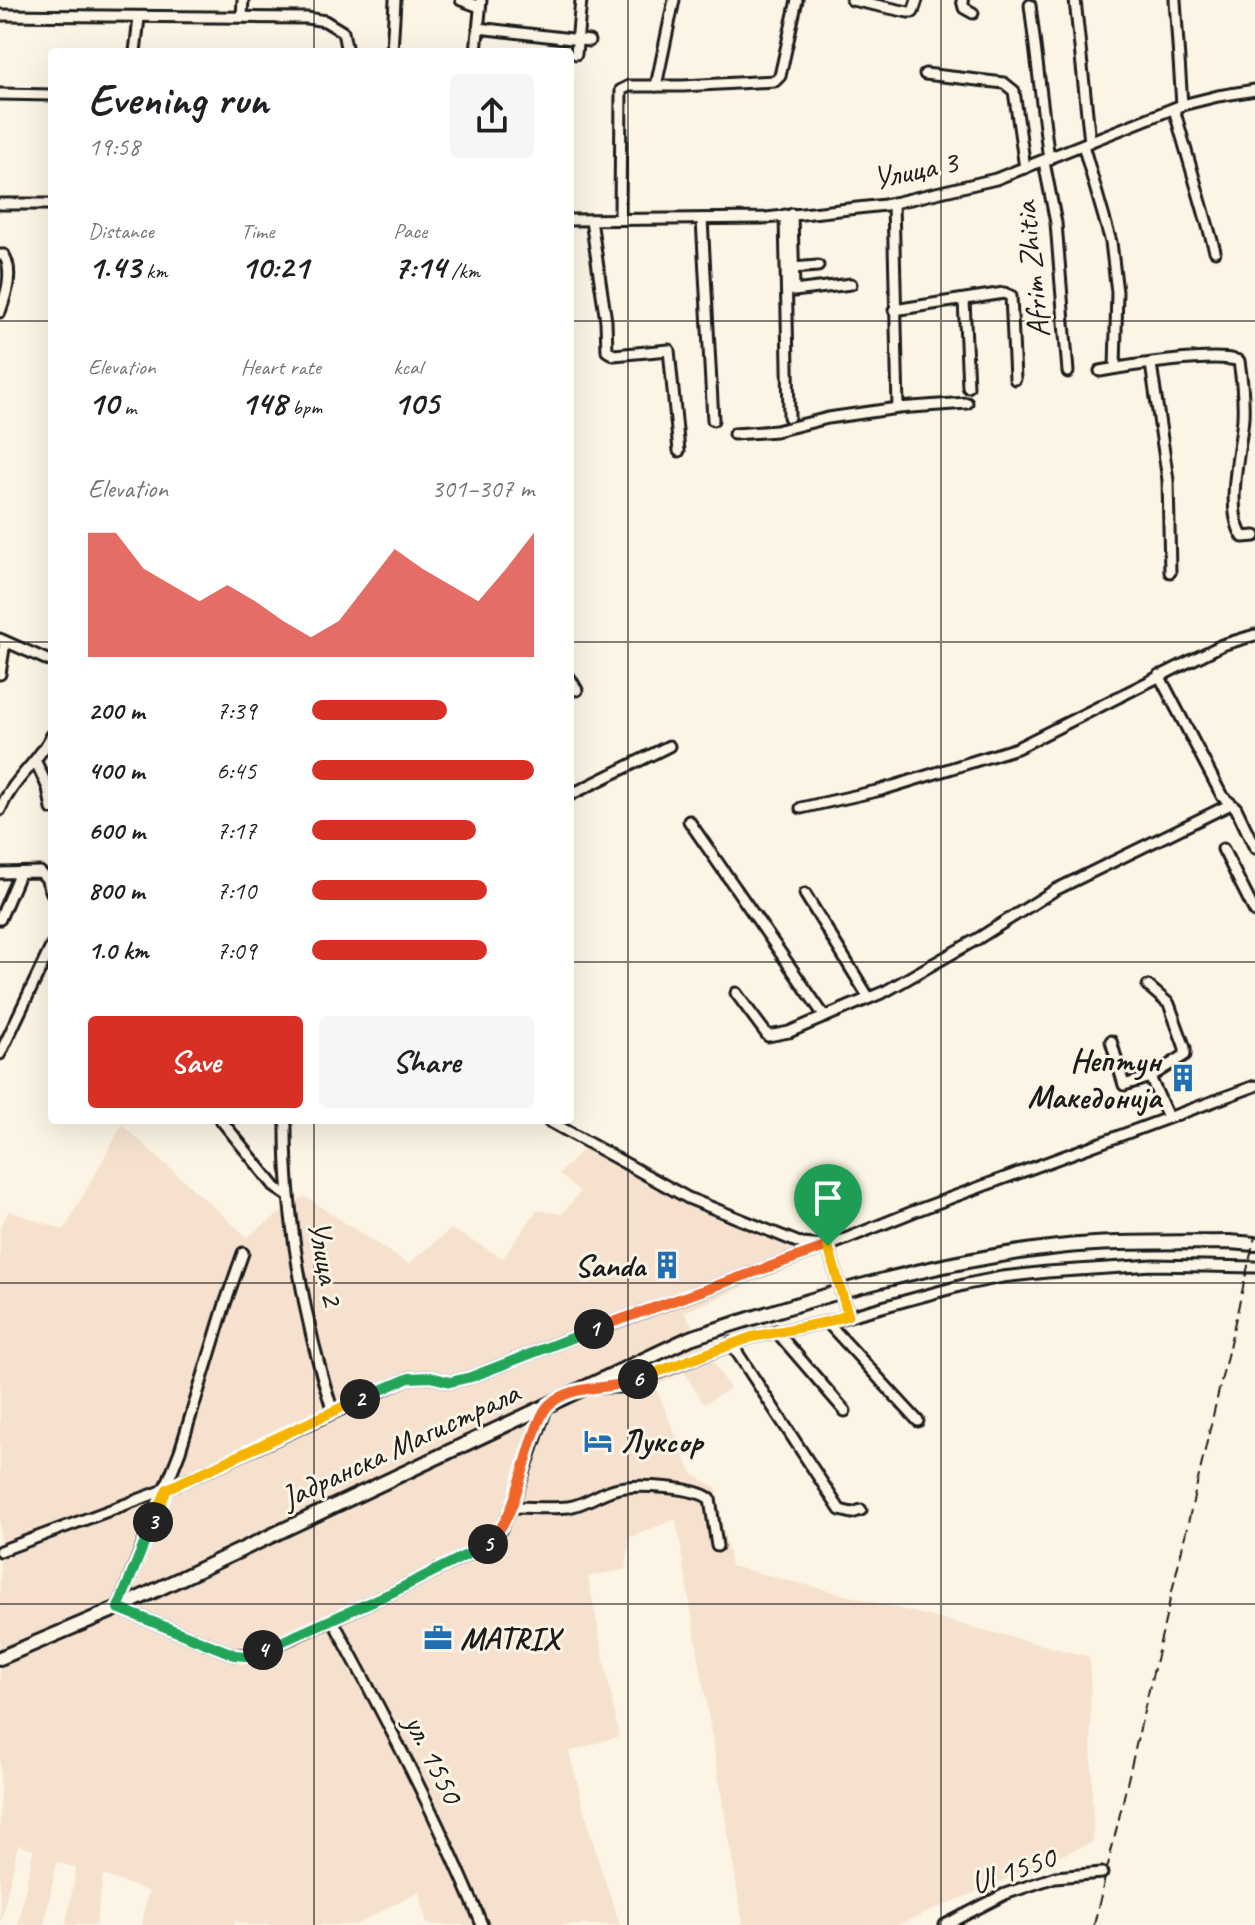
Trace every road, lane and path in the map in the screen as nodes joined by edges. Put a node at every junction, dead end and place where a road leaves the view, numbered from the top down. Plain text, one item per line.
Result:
1 (243, 0) edge
2 (395, 0) edge
3 (461, 0) edge
4 (581, 0) edge
5 (674, 0) edge
6 (797, 0) edge
7 (852, 0) edge
8 (917, 0) edge
9 (962, 0) edge
10 (1075, 0) edge
11 (1175, 0) edge
12 (480, 4) edge
13 (1030, 5) dead end
14 (973, 13) dead end
15 (0, 15) edge
16 (242, 16) junction
17 (139, 18) junction
18 (478, 28) junction
19 (576, 41) junction
20 (589, 41) dead end
21 (135, 48) edge
22 (346, 48) edge
23 (392, 48) edge
24 (476, 48) edge
25 (576, 54) dead end
26 (925, 74) dead end
27 (656, 86) junction
28 (1255, 90) edge
29 (0, 94) edge
30 (48, 95) edge
31 (1178, 107) junction
32 (1087, 143) junction
33 (1046, 161) junction
34 (1025, 168) junction
35 (893, 203) junction
36 (0, 204) edge
37 (48, 204) edge
38 (788, 214) junction
39 (620, 218) junction
40 (702, 219) junction
41 (574, 220) edge
42 (591, 220) junction
43 (1215, 251) dead end
44 (0, 255) edge
45 (818, 266) dead end
46 (792, 268) junction
47 (851, 284) dead end
48 (964, 300) junction
49 (894, 310) junction
50 (0, 312) edge
51 (1151, 364) junction
52 (1115, 368) junction
53 (1100, 371) dead end
54 (1068, 372) dead end
55 (1015, 379) dead end
56 (968, 387) dead end
57 (967, 403) dead end
58 (898, 408) junction
59 (789, 417) dead end
60 (713, 420) dead end
61 (734, 434) dead end
62 (679, 451) dead end
63 (1255, 536) edge
64 (1170, 572) dead end
65 (1255, 635) edge
66 (3, 640) edge
67 (48, 659) edge
68 (0, 674) edge
69 (1159, 675) junction
70 (574, 685) edge
71 (577, 690) dead end
72 (48, 742) edge
73 (669, 746) dead end
74 (36, 762) junction
75 (48, 788) edge
76 (574, 793) edge
77 (1231, 804) junction
78 (801, 808) dead end
79 (0, 810) edge
80 (689, 821) dead end
81 (1255, 848) edge
82 (1223, 849) dead end
83 (0, 873) edge
84 (19, 874) junction
85 (48, 885) edge
86 (805, 894) dead end
87 (1255, 912) edge
88 (0, 919) edge
89 (48, 953) edge
90 (1148, 986) dead end
91 (736, 993) dead end
92 (869, 998) junction
93 (825, 1017) junction
94 (1111, 1041) dead end
95 (0, 1054) edge
96 (1150, 1077) junction
97 (1255, 1086) edge
98 (1168, 1117) junction
99 (224, 1124) edge
100 (286, 1124) edge
101 (554, 1124) edge
102 (288, 1196) junction
103 (1255, 1244) edge
104 (828, 1246) junction
105 (243, 1253) dead end
106 (1255, 1267) edge
107 (848, 1315) junction
108 (827, 1322) junction
109 (776, 1331) junction
110 (731, 1343) junction
111 (586, 1387) junction
112 (547, 1405) junction
113 (845, 1411) dead end
114 (333, 1412) junction
115 (918, 1421) dead end
116 (167, 1489) junction
117 (512, 1507) junction
118 (861, 1510) dead end
119 (717, 1546) dead end
120 (0, 1551) edge
121 (118, 1608) junction
122 (332, 1619) junction
123 (0, 1658) edge
124 (1102, 1873) dead end
125 (482, 1925) edge
126 (945, 1925) edge

1 - 16 street
2 - 23 street
3 - 12 street
4 - 19 street
5 - 27 street
6 - 27 street
7 - 8 street
9 - 14 street
10 - 32 street
11 - 31 street
12 - 18 street
13 - 33 street, Afrim Zhitia
15 - 17 street
16 - 17 street
16 - 22 street
17 - 21 street
18 - 19 street
18 - 24 street
19 - 20 street
19 - 25 street
26 - 34 street
27 - 39 street
28 - 31 street, Улица 3
29 - 30 street
31 - 32 street, Улица 3
31 - 43 street
32 - 33 street, Улица 3
32 - 52 street
33 - 34 street, Улица 3
33 - 54 street, Afrim Zhitia
34 - 35 street, Улица 3
35 - 38 street, Улица 3
35 - 49 street
36 - 37 street
38 - 40 street, Улица 3
38 - 46 street
38 - 59 street
39 - 40 street, Улица 3
39 - 42 street, Улица 3
40 - 60 street
41 - 42 street, Улица 3
42 - 62 street
44 - 50 street
45 - 46 street
46 - 47 street
48 - 49 street
48 - 55 street
48 - 56 street
49 - 58 street
51 - 52 street
51 - 63 street
51 - 64 street
52 - 53 street
57 - 58 street
58 - 61 street
65 - 69 street
66 - 67 street
66 - 68 street
69 - 77 street
69 - 78 street
70 - 71 street
72 - 74 street
73 - 76 street
74 - 75 street
74 - 79 street
77 - 81 street
77 - 92 street
80 - 93 street
82 - 87 street
83 - 84 street
84 - 85 street
84 - 88 street
86 - 92 street
89 - 95 street
90 - 96 street
91 - 93 street
92 - 93 street
94 - 96 street
96 - 98 street
97 - 98 street
98 - 104 street
99 - 102 street
100 - 102 street, Улица 2
101 - 104 street
102 - 114 street, Улица 2
103 - 111 street, Јадранска Магистрала
104 - 107 street, bridge
104 - 114 street
105 - 116 street
106 - 107 street
107 - 108 street
108 - 109 street
108 - 115 street
109 - 110 street
109 - 113 street
110 - 111 street
110 - 118 street
111 - 112 street, Јадранска Магистрала
112 - 117 street
112 - 121 street, Јадранска Магистрала
114 - 116 street
116 - 120 street
116 - 121 street
117 - 119 street
117 - 122 street
121 - 122 street
121 - 123 street, Јадранска Магистрала
122 - 125 street, ул. 1550
124 - 126 street, Ul 1550

